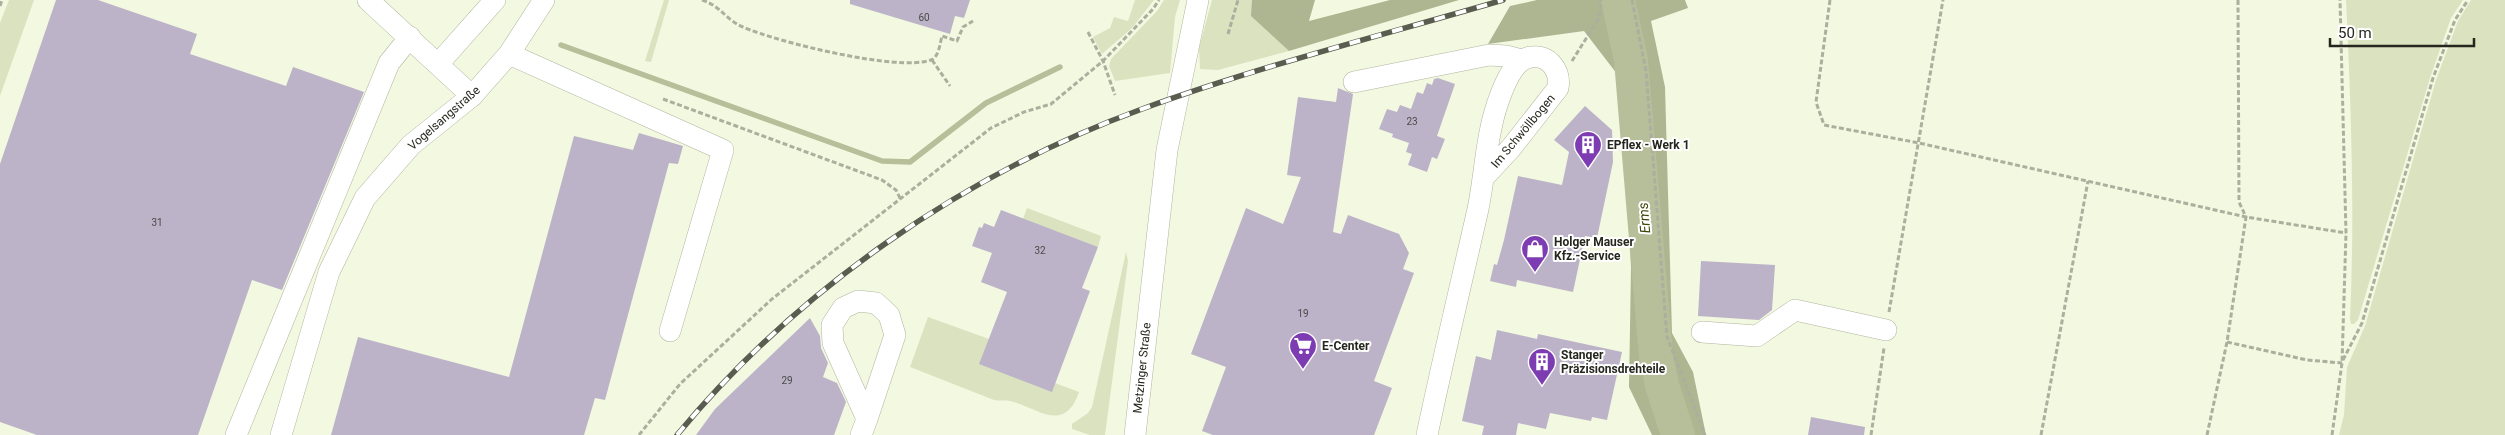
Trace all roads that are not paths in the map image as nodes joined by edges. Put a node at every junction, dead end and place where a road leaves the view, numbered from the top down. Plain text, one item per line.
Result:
1 (368, 0) edge
2 (495, 0) edge
3 (544, 0) edge
4 (1198, 0) edge
5 (410, 37) junction
6 (510, 54) junction
7 (1521, 60) junction
8 (439, 63) junction
9 (1354, 82) dead end
10 (472, 96) junction
11 (1485, 176) junction
12 (1886, 330) road end
13 (670, 331) dead end
14 (1702, 332) dead end
15 (864, 427) edge
16 (236, 435) edge
17 (281, 435) edge
18 (1135, 435) edge
19 (1427, 435) edge

1 - 5 street
2 - 8 street
3 - 6 street, Vogelsangstraße
4 - 18 street, Metzinger Straße
5 - 8 street
5 - 16 street
6 - 10 street, Vogelsangstraße
6 - 13 street
7 - 9 street
7 - 11 street, Im Schwöllbogen
7 - 11 street, Im Schwöllbogen
8 - 10 street
10 - 17 street, Vogelsangstraße
11 - 19 street, Im Schwöllbogen
12 - 14 street
15 - 15 street

